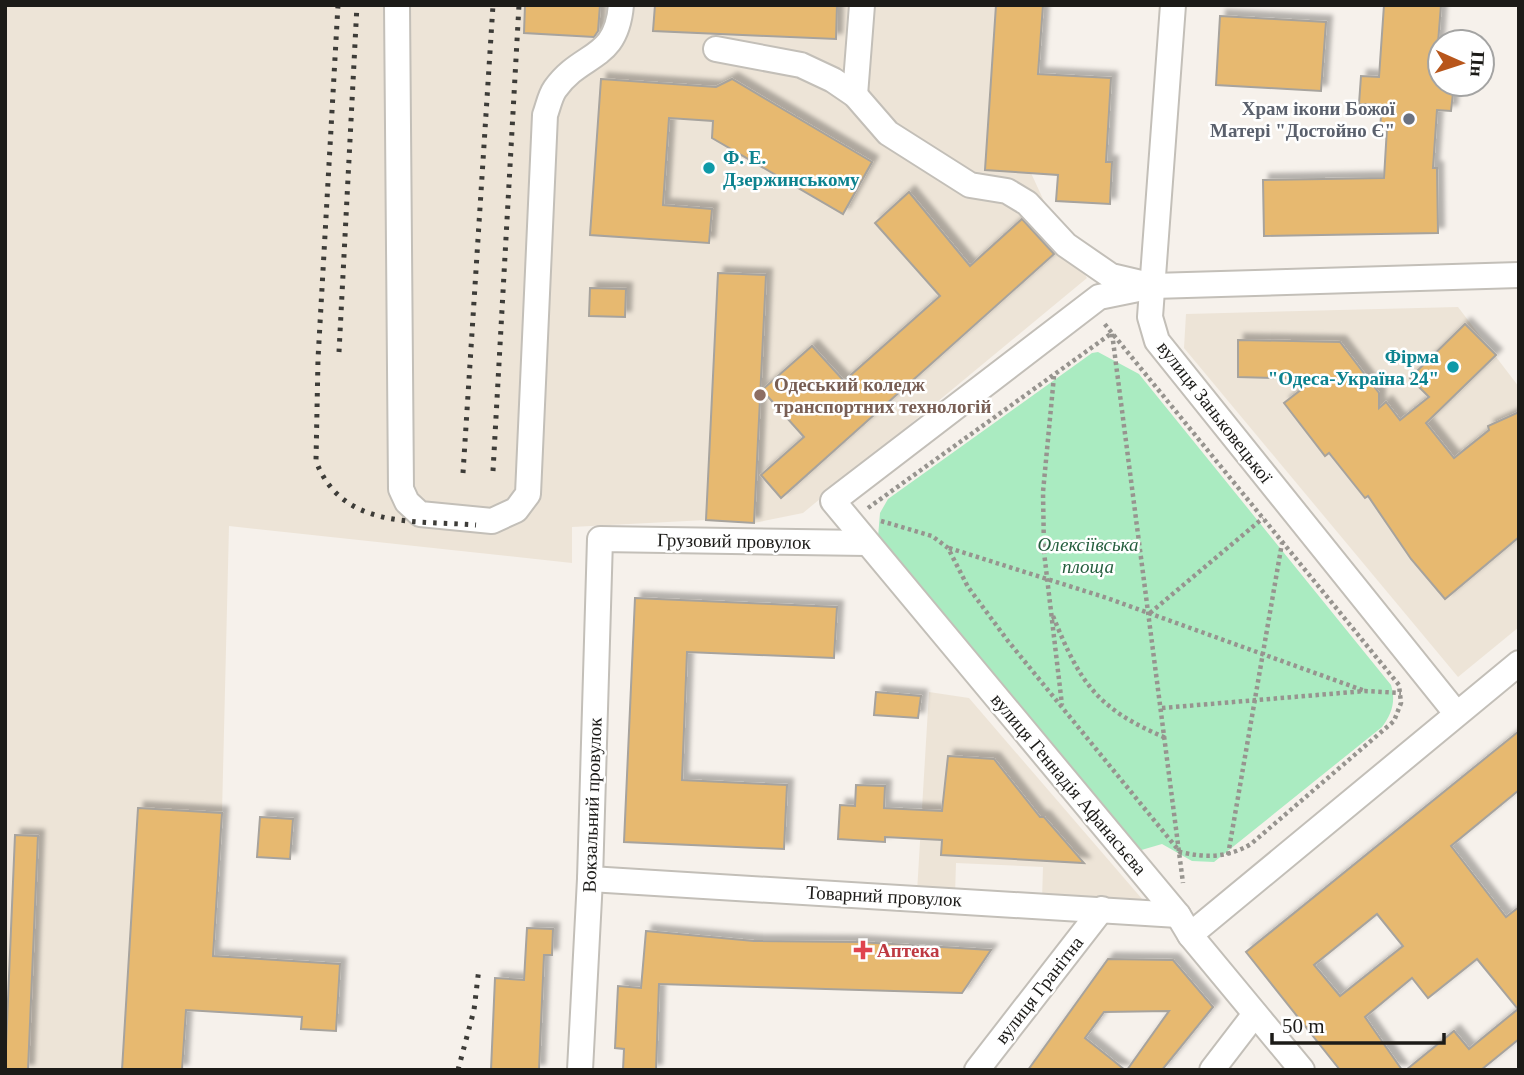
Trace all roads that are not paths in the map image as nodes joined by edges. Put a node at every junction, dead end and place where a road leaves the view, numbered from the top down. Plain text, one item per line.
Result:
1 (397, 5) edge
2 (621, 5) edge
3 (862, 5) edge
4 (1172, 5) edge
5 (716, 49) dead end
6 (855, 95) junction
7 (1519, 275) edge
8 (1153, 286) junction
9 (600, 539) joint
10 (867, 543) junction
11 (1519, 663) edge
12 (1456, 713) junction
13 (590, 879) junction
14 (1102, 909) junction
15 (1184, 925) junction
16 (1255, 1014) junction
17 (580, 1070) edge
18 (977, 1070) edge
19 (1212, 1070) edge
20 (1302, 1070) edge

1 - 2 street
3 - 6 street
4 - 8 street, вулиця Заньковецької
5 - 6 street
6 - 8 street
7 - 8 street
8 - 10 street, вулиця Геннадія Афанасьєва
8 - 12 street, вулиця Заньковецької
9 - 10 street, Грузовий провулок
9 - 13 street, Вокзальний провулок
10 - 15 street, вулиця Геннадія Афанасьєва
11 - 12 street
12 - 15 street
13 - 14 street, Товарний провулок
13 - 17 street, Вокзальний провулок
14 - 15 street, Товарний провулок
14 - 18 street, вулиця Гранітна
15 - 16 street, вулиця Геннадія Афанасьєва
16 - 19 street
16 - 20 street, вулиця Геннадія Афанасьєва

